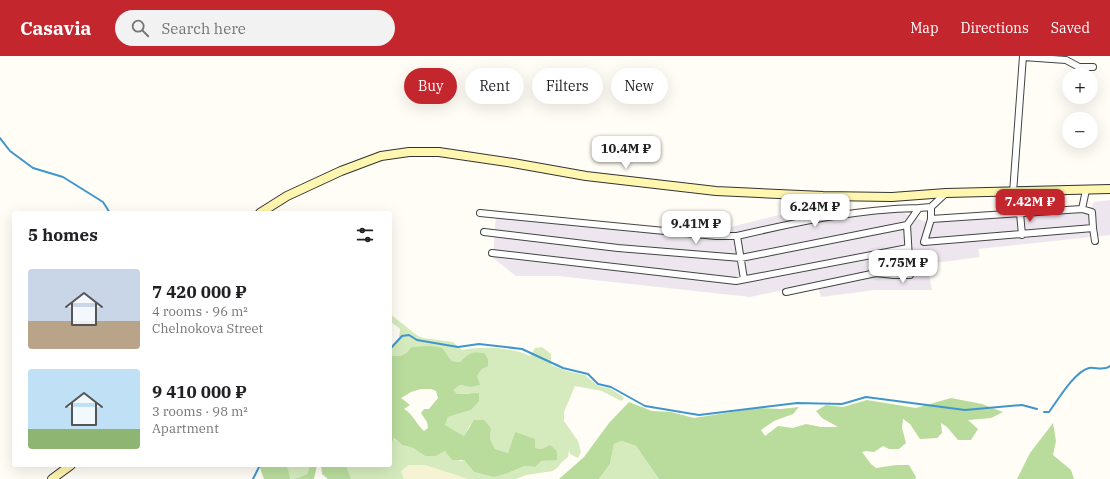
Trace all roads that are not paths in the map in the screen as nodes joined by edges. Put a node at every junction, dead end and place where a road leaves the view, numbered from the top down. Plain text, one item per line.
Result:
1 (1023, 56) edge
2 (1092, 67) dead end
3 (1110, 189) edge
4 (1086, 190) junction
5 (946, 193) junction
6 (1014, 193) junction
7 (931, 207) junction
8 (919, 208) junction
9 (1082, 209) junction
10 (263, 211) edge
11 (480, 212) dead end
12 (1020, 213) junction
13 (931, 219) junction
14 (907, 225) junction
15 (1093, 228) junction
16 (484, 232) dead end
17 (1022, 235) junction
18 (737, 236) junction
19 (1095, 241) dead end
20 (908, 248) junction
21 (492, 253) dead end
22 (741, 258) junction
23 (744, 279) junction
24 (786, 292) dead end
25 (68, 467) edge
26 (52, 479) edge

1 - 2 street
1 - 6 street
3 - 4 main road
4 - 6 main road
4 - 9 street
5 - 6 main road
5 - 7 street
5 - 10 main road
7 - 8 street
7 - 13 street
8 - 14 street
8 - 18 street
9 - 12 street
9 - 15 street
11 - 18 street
12 - 13 street
12 - 17 street
13 - 17 street
14 - 20 street
14 - 22 street
15 - 17 street
15 - 19 street
16 - 22 street
18 - 22 street
20 - 23 street
20 - 24 street
21 - 23 street
22 - 23 street
25 - 26 main road

